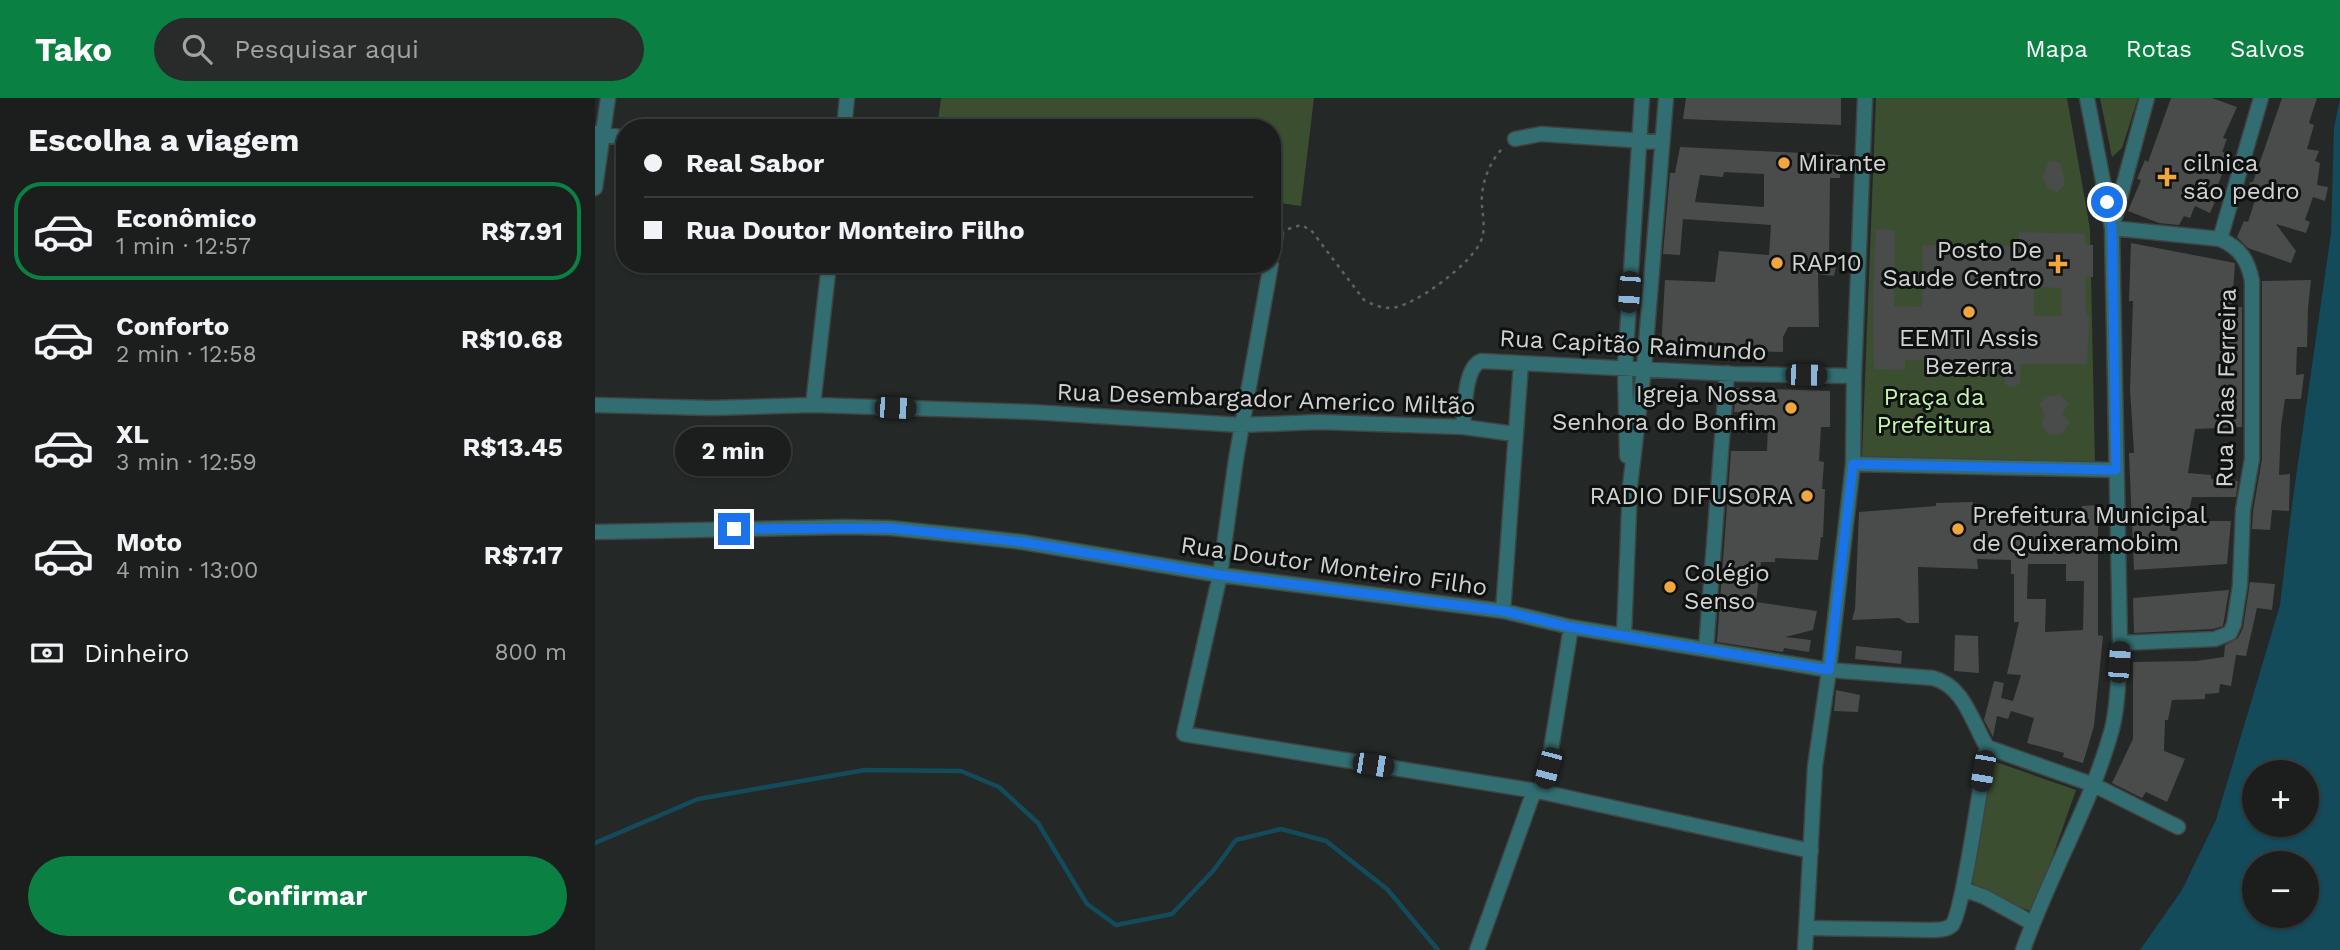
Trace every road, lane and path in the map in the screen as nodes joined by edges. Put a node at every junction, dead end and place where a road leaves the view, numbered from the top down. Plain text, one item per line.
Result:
1 (608, 98) edge
2 (847, 98) edge
3 (1642, 98) edge
4 (1666, 98) edge
5 (1865, 98) edge
6 (2087, 98) edge
7 (2147, 98) edge
8 (2261, 98) edge
9 (845, 119) edge
10 (599, 134) edge
11 (1515, 139) joint
12 (1639, 140) junction
13 (1661, 142) junction
14 (595, 188) edge
15 (2112, 228) junction
16 (1281, 229) edge
17 (2220, 239) junction
18 (828, 273) edge
19 (1269, 273) edge
20 (1521, 363) junction
21 (1625, 367) junction
22 (1644, 369) junction
23 (1727, 373) junction
24 (1854, 376) junction
25 (595, 405) edge
26 (813, 405) junction
27 (1241, 425) junction
28 (1463, 427) junction
29 (1515, 434) junction
30 (1853, 464) junction
31 (2116, 470) junction
32 (1630, 486) junction
33 (595, 532) edge
34 (1220, 575) junction
35 (1503, 611) junction
36 (1570, 627) junction
37 (1624, 635) junction
38 (2120, 643) junction
39 (1706, 649) junction
40 (1829, 670) junction
41 (1987, 747) junction
42 (2094, 785) junction
43 (1538, 792) junction
44 (2178, 827) dead end
45 (1811, 852) junction
46 (1963, 889) junction
47 (2032, 923) junction
48 (1807, 928) junction
49 (1483, 948) edge
50 (1805, 950) edge
51 (2023, 950) edge

1 - 10 street
2 - 9 street
3 - 12 street
4 - 13 street
5 - 24 street
6 - 15 street
7 - 15 street
8 - 17 street
10 - 14 street
11 - 12 street
11 - 16 path
12 - 13 street
12 - 21 street
13 - 22 street
15 - 17 street
15 - 31 street
17 - 38 street, Rua Dias Ferreira
18 - 26 street
19 - 27 street
20 - 21 street, Rua Capitão Raimundo
20 - 28 street, Rua Capitão Raimundo
20 - 29 street
21 - 22 street, Rua Capitão Raimundo
21 - 32 street
22 - 23 street, Rua Capitão Raimundo
22 - 32 street
23 - 24 street, Rua Capitão Raimundo
23 - 39 street
24 - 30 street
25 - 26 street, Rua Desembargador Americo Miltão
26 - 27 street, Rua Desembargador Americo Miltão
27 - 28 street, Rua Desembargador Americo Miltão
27 - 34 street
28 - 29 street, Rua Desembargador Americo Miltão
29 - 35 street
30 - 31 street
30 - 40 street
31 - 38 street
32 - 37 street
33 - 34 street, Rua Doutor Monteiro Filho
34 - 35 street, Rua Doutor Monteiro Filho
34 - 43 street
35 - 36 street, Rua Doutor Monteiro Filho
36 - 37 street, Rua Doutor Monteiro Filho
36 - 43 street
37 - 39 street, Rua Doutor Monteiro Filho
38 - 42 street
39 - 40 street, Rua Doutor Monteiro Filho
40 - 41 street, Rua Doutor Monteiro Filho
40 - 45 street
41 - 42 street
41 - 46 street
42 - 44 street
42 - 47 street
43 - 45 street
43 - 49 street
45 - 48 street
46 - 47 street
46 - 48 street
47 - 51 street
48 - 50 street

